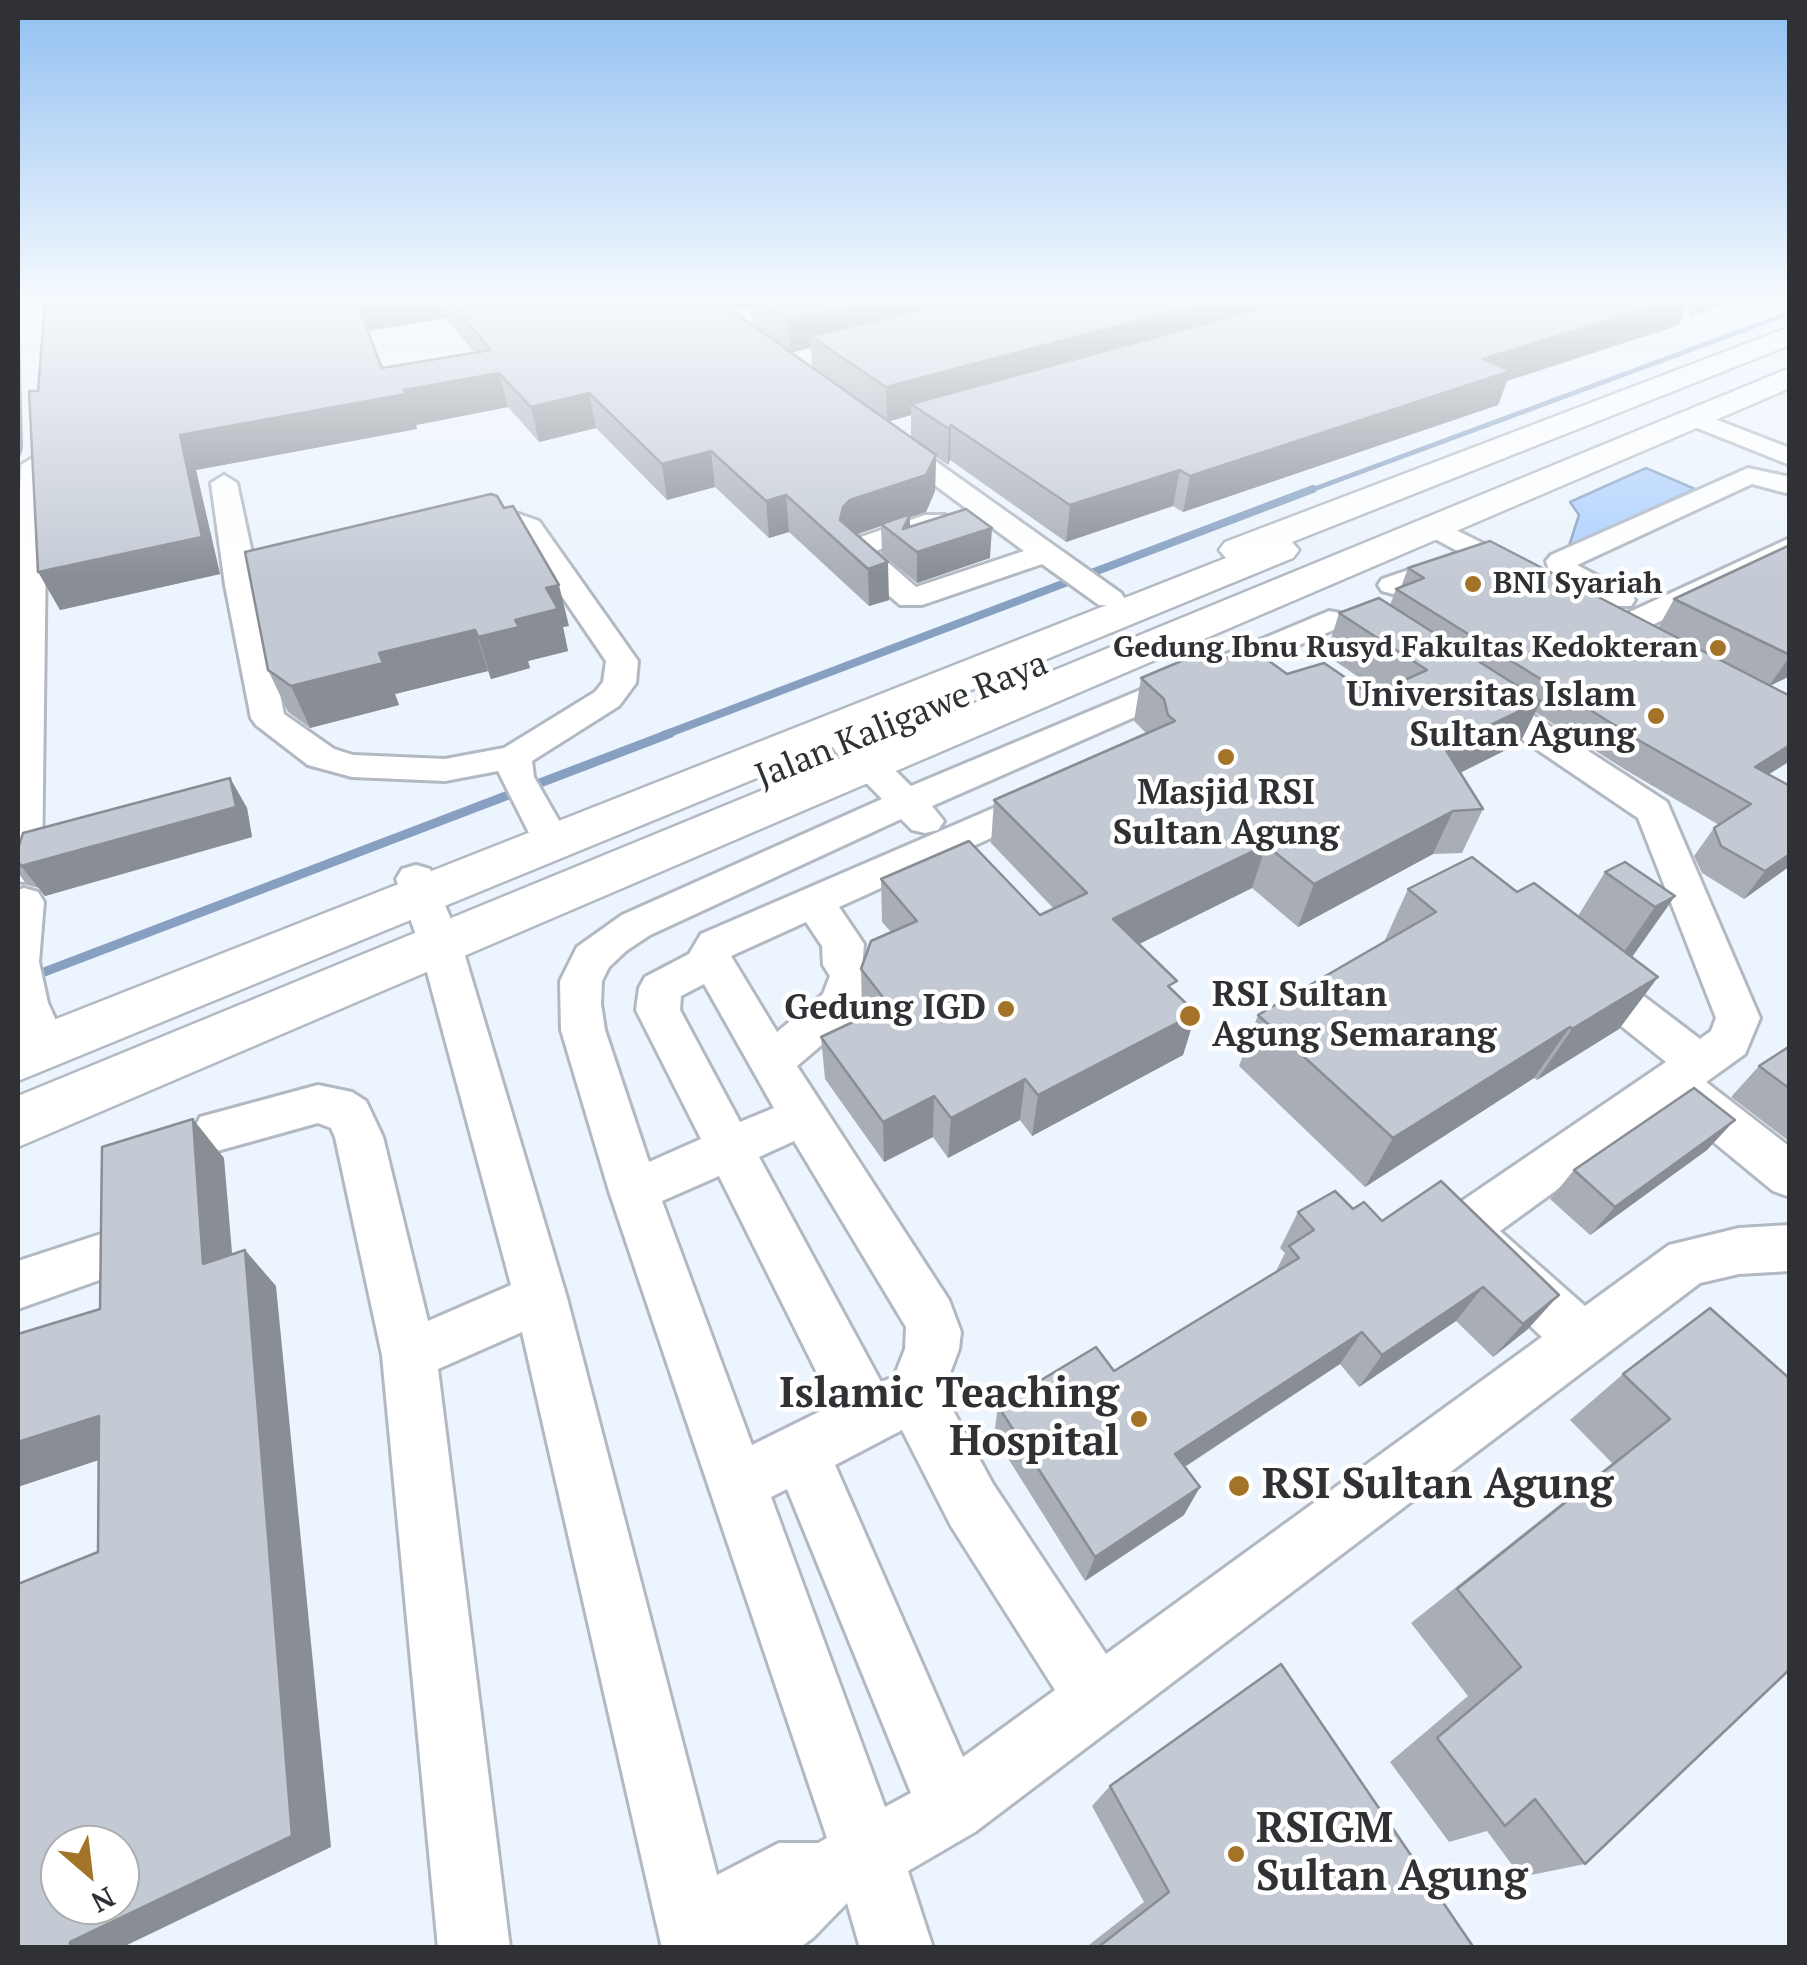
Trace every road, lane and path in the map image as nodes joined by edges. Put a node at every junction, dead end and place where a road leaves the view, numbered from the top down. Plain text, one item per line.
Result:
1 (1641, 393) edge
2 (1704, 393) edge
3 (1713, 393) edge
4 (1729, 393) edge
5 (1678, 406) junction
6 (920, 424) edge
7 (1790, 444) edge
8 (1790, 456) edge
9 (34, 465) edge
10 (224, 484) dead end
11 (1790, 486) edge
12 (980, 506) junction
13 (1790, 521) edge
14 (1432, 526) junction
15 (446, 536) edge
16 (1790, 547) edge
17 (1484, 552) junction
18 (1056, 560) junction
19 (1737, 560) junction
20 (333, 562) edge
21 (1675, 574) junction
22 (1270, 581) junction
23 (240, 585) junction
24 (1393, 586) edge
25 (1705, 588) junction
26 (1105, 596) junction
27 (1611, 613) junction
28 (1270, 645) junction
29 (1672, 654) edge
30 (1237, 659) junction
31 (1300, 666) edge
32 (1444, 672) edge
33 (1267, 680) edge
34 (1091, 720) junction
35 (1135, 745) edge
36 (858, 754) junction
37 (515, 767) junction
38 (1081, 785) edge
39 (906, 802) junction
40 (541, 822) junction
41 (946, 841) junction
42 (991, 869) edge
43 (813, 901) junction
44 (428, 910) junction
45 (1558, 952) edge
46 (710, 961) junction
47 (23, 1016) edge
48 (771, 1062) junction
49 (1685, 1072) junction
50 (18, 1085) edge
51 (803, 1116) junction
52 (18, 1122) edge
53 (217, 1131) dead end
54 (730, 1150) junction
55 (1790, 1176) edge
56 (650, 1184) dead end
57 (1790, 1248) edge
58 (104, 1256) edge
59 (18, 1285) edge
60 (541, 1298) junction
61 (1583, 1340) junction
62 (409, 1354) junction
63 (892, 1406) junction
64 (1099, 1700) junction
65 (951, 1808) junction
66 (845, 1867) junction
67 (708, 1941) edge
68 (474, 1948) edge
69 (897, 1948) edge

1 - 26 highway
2 - 5 highway, Jalan Kaligawe Raya
3 - 5 highway, Jalan Kaligawe Raya
4 - 5 highway
5 - 7 lane
5 - 8 lane
5 - 14 highway
5 - 22 highway, Jalan Kaligawe Raya
6 - 12 lane
9 - 47 lane
10 - 23 lane
11 - 27 lane
12 - 18 lane
12 - 18 lane
13 - 19 lane
14 - 17 lane
14 - 22 highway
15 - 37 lane
16 - 19 lane
17 - 24 lane
17 - 27 lane
18 - 26 lane
19 - 21 lane
19 - 25 lane
20 - 23 lane
21 - 25 lane
21 - 27 lane
22 - 28 lane
22 - 36 highway
22 - 44 highway, Jalan Kaligawe Raya
23 - 37 lane
25 - 27 lane
26 - 40 highway
27 - 29 lane
28 - 30 lane
28 - 31 lane
30 - 33 lane
30 - 34 lane
32 - 49 lane
34 - 35 lane
34 - 39 lane
36 - 39 lane
36 - 44 highway
37 - 40 lane
38 - 41 lane
39 - 41 lane
39 - 66 lane
40 - 44 highway
41 - 42 lane
41 - 43 lane
43 - 46 lane
43 - 48 lane
44 - 47 highway, Jalan Kaligawe Raya
44 - 50 highway, Jalan Kaligawe Raya
44 - 52 highway
44 - 60 lane
45 - 49 lane
46 - 48 lane
46 - 54 lane
48 - 51 lane
49 - 55 lane
49 - 61 lane
51 - 54 lane
51 - 63 lane
53 - 62 lane
54 - 56 lane
54 - 63 lane
57 - 61 lane
58 - 59 lane
60 - 62 lane
60 - 67 lane
61 - 64 lane
62 - 68 lane
63 - 64 lane
63 - 65 lane
64 - 65 lane
65 - 66 lane
66 - 67 lane
66 - 69 lane

